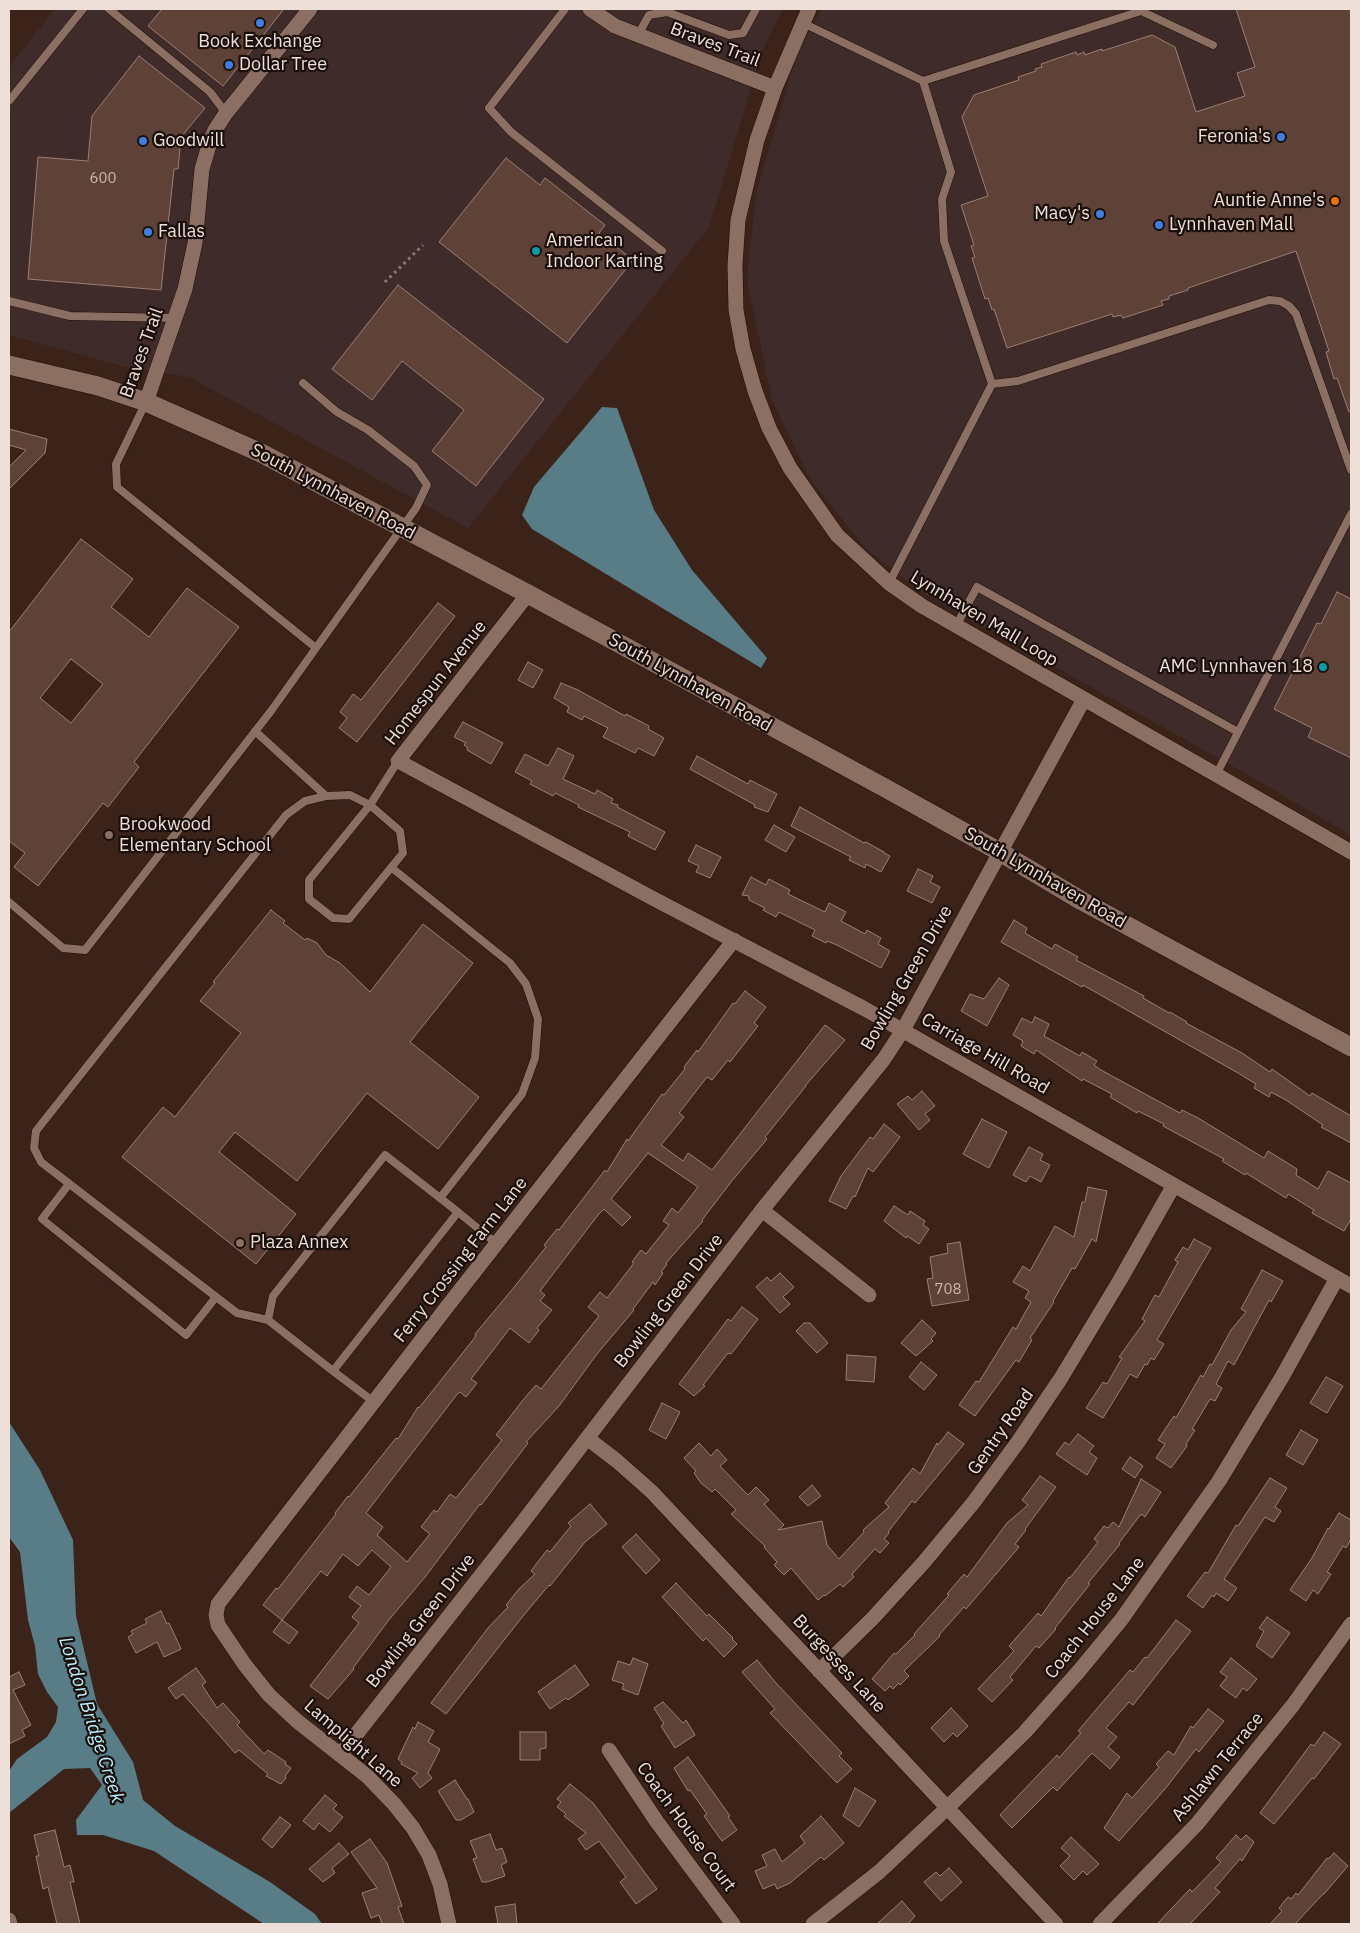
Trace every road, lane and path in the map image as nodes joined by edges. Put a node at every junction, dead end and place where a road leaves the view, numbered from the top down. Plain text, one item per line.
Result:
1 (83, 9) edge
2 (109, 9) edge
3 (310, 9) edge
4 (565, 9) edge
5 (590, 9) edge
6 (756, 9) edge
7 (1140, 10) edge
8 (806, 16) edge
9 (638, 35) junction
10 (1213, 46) dead end
11 (923, 81) junction
12 (775, 88) junction
13 (9, 101) edge
14 (226, 113) junction
15 (423, 245) dead end
16 (662, 251) dead end
17 (384, 282) dead end
18 (9, 300) edge
19 (175, 318) junction
20 (9, 365) edge
21 (303, 383) dead end
22 (992, 384) junction
23 (146, 402) junction
24 (1351, 470) edge
25 (1351, 514) edge
26 (402, 528) junction
27 (889, 583) junction
28 (528, 594) junction
29 (956, 626) junction
30 (316, 648) junction
31 (1084, 699) junction
32 (255, 731) junction
33 (1238, 732) junction
34 (398, 761) junction
35 (1216, 775) junction
36 (326, 796) junction
37 (370, 805) junction
38 (567, 852) joint
39 (1000, 852) junction
40 (1351, 852) edge
41 (392, 868) junction
42 (9, 902) edge
43 (734, 940) junction
44 (903, 1030) junction
45 (1351, 1047) edge
46 (69, 1184) junction
47 (1174, 1185) junction
48 (440, 1198) junction
49 (762, 1210) junction
50 (458, 1212) junction
51 (497, 1244) junction
52 (1337, 1278) junction
53 (1351, 1286) edge
54 (869, 1295) dead end
55 (216, 1297) junction
56 (268, 1320) junction
57 (333, 1371) junction
58 (374, 1402) junction
59 (587, 1438) junction
60 (218, 1604) joint
61 (1351, 1624) edge
62 (819, 1671) junction
63 (609, 1750) dead end
64 (340, 1755) junction
65 (947, 1808) junction
66 (9, 1920) edge
67 (10, 1924) edge
68 (449, 1924) edge
69 (733, 1924) edge
70 (813, 1924) edge
71 (1056, 1924) edge
72 (1100, 1924) edge

1 - 13 lane
2 - 14 lane
3 - 14 street, Braves Trail
4 - 16 lane
5 - 9 street, Braves Trail
6 - 9 lane
7 - 10 lane
7 - 11 lane
8 - 11 lane
8 - 12 street, Lynnhaven Mall Loop
9 - 12 street, Braves Trail
11 - 22 lane
12 - 27 street, Lynnhaven Mall Loop
14 - 19 street, Braves Trail
15 - 17 path
18 - 19 lane
19 - 23 street, Braves Trail
20 - 23 street, South Lynnhaven Road
21 - 26 lane
22 - 24 lane
22 - 27 lane
23 - 26 street, South Lynnhaven Road
23 - 30 lane, Braves Trail
25 - 33 lane
26 - 28 street, South Lynnhaven Road
26 - 30 lane
27 - 29 street, Lynnhaven Mall Loop
28 - 34 street, Homespun Avenue
28 - 39 street, South Lynnhaven Road
29 - 31 street, Lynnhaven Mall Loop
29 - 33 lane
30 - 32 lane
31 - 35 street, Lynnhaven Mall Loop
31 - 39 street, Bowling Green Drive
32 - 36 lane
32 - 42 lane
33 - 35 lane
34 - 37 lane
34 - 38 street, Homespun Avenue
35 - 40 street, Lynnhaven Mall Loop
36 - 37 lane
36 - 46 lane
37 - 41 lane
37 - 41 lane
38 - 43 street, Carriage Hill Road
39 - 44 street, Bowling Green Drive
39 - 45 street, South Lynnhaven Road
41 - 48 lane
43 - 44 street, Carriage Hill Road
43 - 51 street, Ferry Crossing Farm Lane
44 - 47 street, Carriage Hill Road
44 - 49 street, Bowling Green Drive
46 - 55 lane
46 - 55 lane
47 - 52 street, Carriage Hill Road
47 - 62 street, Gentry Road
48 - 50 lane
48 - 56 lane
49 - 54 street
49 - 59 street, Bowling Green Drive
50 - 51 lane
50 - 57 lane
51 - 58 street, Ferry Crossing Farm Lane
52 - 53 street, Carriage Hill Road
52 - 65 street, Coach House Lane
55 - 56 lane
56 - 57 lane
57 - 58 lane
58 - 60 street, Ferry Crossing Farm Lane
59 - 62 street, Burgesses Lane
59 - 64 street, Bowling Green Drive
60 - 64 street, Lamplight Lane
61 - 72 street, Ashlawn Terrace
62 - 65 street, Burgesses Lane
63 - 69 street, Coach House Court
64 - 68 street, Lamplight Lane
65 - 70 street, Coach House Lane
65 - 71 street, Burgesses Lane
66 - 67 street

